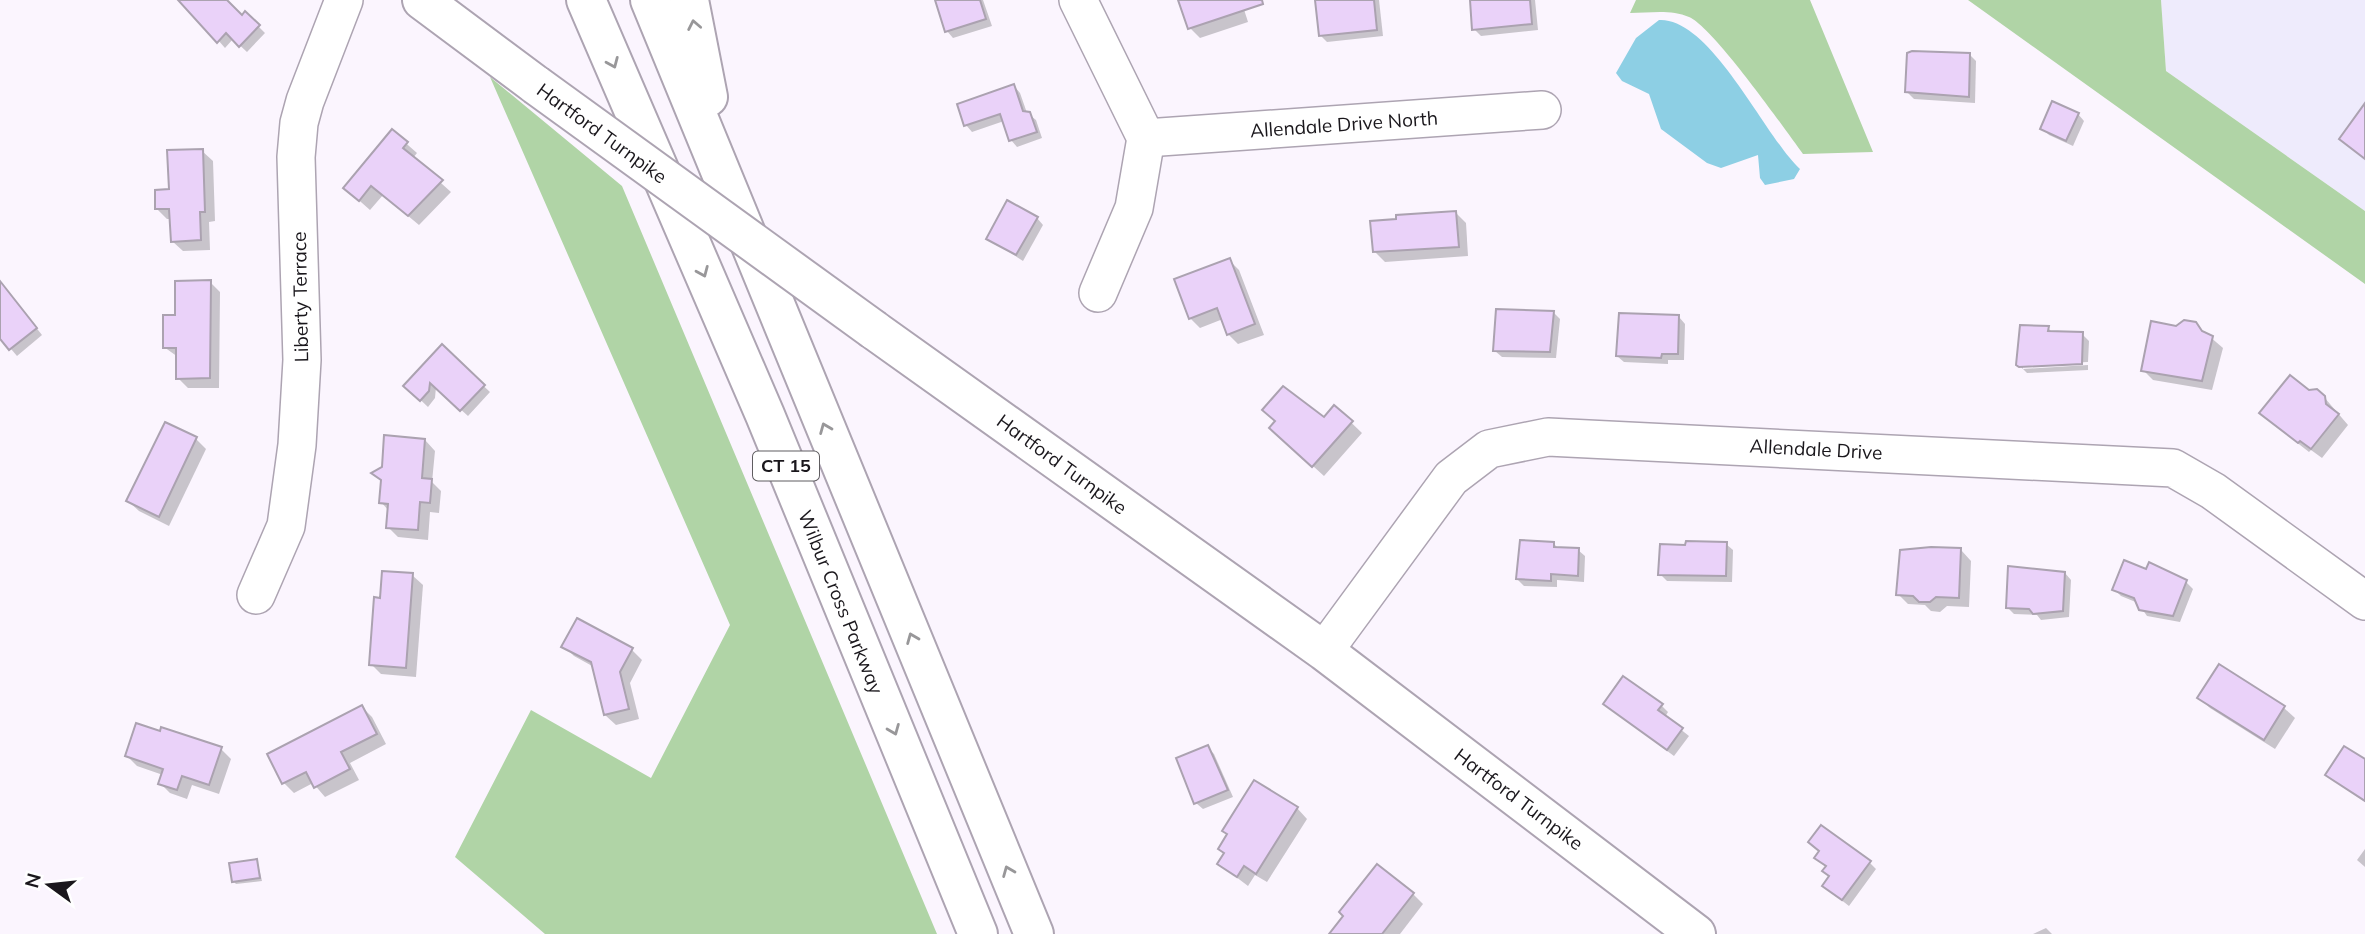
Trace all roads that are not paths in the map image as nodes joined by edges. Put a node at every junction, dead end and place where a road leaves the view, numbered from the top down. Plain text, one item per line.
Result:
1 (344, 0) edge
2 (422, 0) edge
3 (586, 0) edge
4 (650, 0) edge
5 (689, 0) edge
6 (1078, 0) edge
7 (1542, 110) dead end
8 (1146, 138) junction
9 (726, 188) junction
10 (1098, 293) dead end
11 (256, 595) dead end
12 (2365, 601) edge
13 (1324, 651) junction
14 (978, 934) edge
15 (1034, 934) edge
16 (1696, 934) edge

1 - 11 street, Liberty Terrace
2 - 13 main road, Hartford Turnpike, bridge
3 -> 14 main road, Wilbur Cross Parkway / CT 15
4 - 9 main road, CT 15
9 -> 5 main road
6 - 8 street
7 - 8 street, Allendale Drive North
8 - 10 street
15 -> 9 main road, CT 15
12 - 13 street, Allendale Drive
13 - 16 main road, Hartford Turnpike

